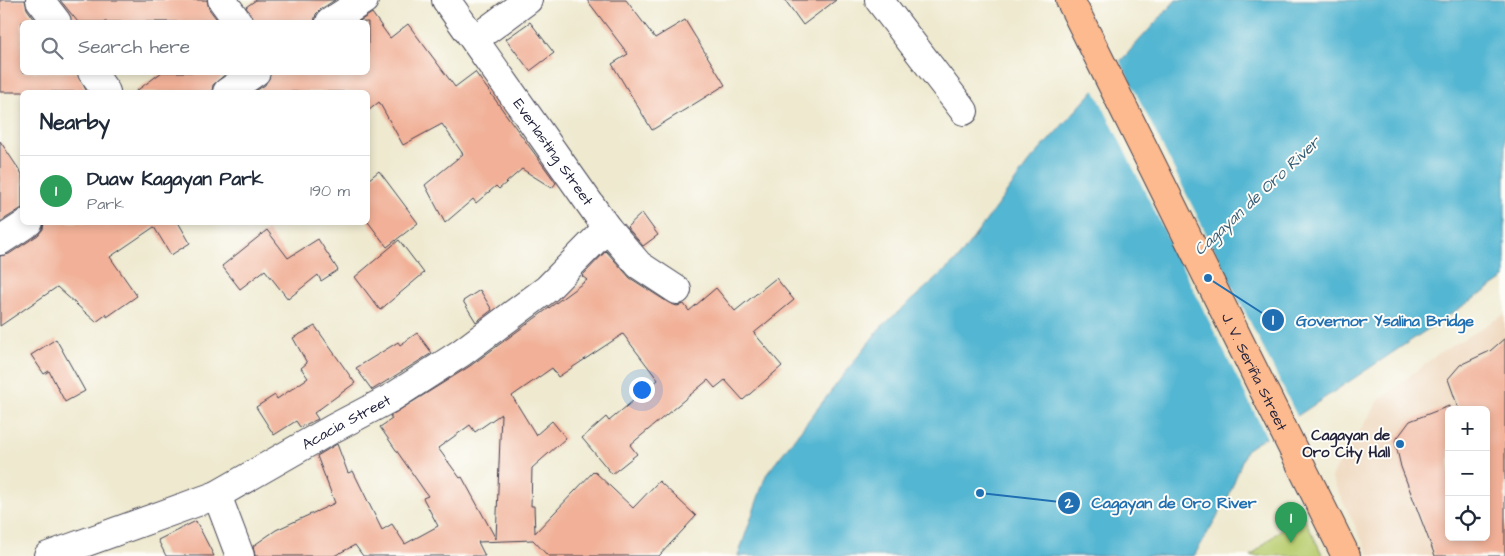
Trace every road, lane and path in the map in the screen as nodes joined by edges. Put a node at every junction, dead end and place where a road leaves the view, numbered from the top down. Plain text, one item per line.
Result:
1 (40, 0) edge
2 (222, 0) edge
3 (364, 0) edge
4 (446, 0) edge
5 (528, 0) edge
6 (879, 0) edge
7 (1070, 0) edge
8 (55, 20) edge
9 (237, 20) edge
10 (333, 20) edge
11 (475, 39) junction
12 (94, 75) edge
13 (252, 75) edge
14 (105, 90) edge
15 (230, 90) edge
16 (964, 111) dead end
17 (24, 225) edge
18 (607, 228) junction
19 (0, 240) edge
20 (677, 290) dead end
21 (217, 495) junction
22 (48, 556) edge
23 (240, 556) edge
24 (1346, 556) edge

1 - 8 street
2 - 9 street
3 - 10 street
4 - 11 street, Everlasting Street
5 - 11 street
6 - 16 street
7 - 24 main road, J. V. Seriña Street
11 - 18 street, Everlasting Street
12 - 14 street
13 - 15 street
17 - 19 street
18 - 20 street, Everlasting Street
18 - 21 street, Acacia Street
21 - 22 street, Acacia Street
21 - 23 street

